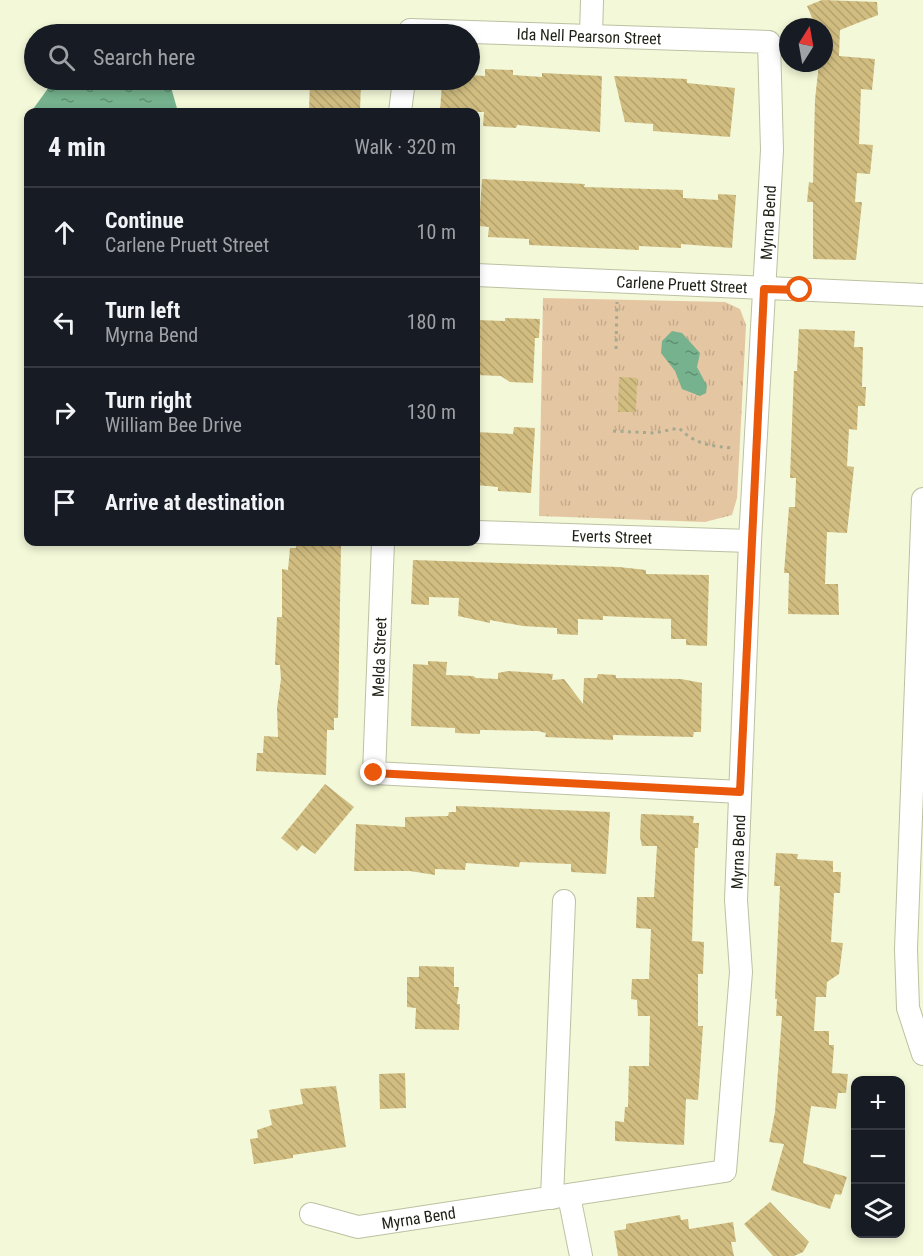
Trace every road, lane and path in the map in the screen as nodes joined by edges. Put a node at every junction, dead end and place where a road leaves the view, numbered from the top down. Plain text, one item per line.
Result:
1 (592, 0) edge
2 (480, 34) edge
3 (591, 36) junction
4 (769, 42) joint
5 (403, 90) edge
6 (400, 108) edge
7 (480, 275) edge
8 (764, 289) junction
9 (923, 296) edge
10 (617, 301) dead end
11 (616, 349) dead end
12 (613, 431) dead end
13 (734, 448) dead end
14 (923, 499) edge
15 (480, 532) edge
16 (750, 541) junction
17 (383, 546) edge
18 (740, 792) junction
19 (918, 802) edge
20 (917, 832) edge
21 (564, 901) dead end
22 (906, 949) junction
23 (923, 984) edge
24 (923, 1054) edge
25 (561, 1197) junction
26 (310, 1214) dead end
27 (581, 1256) edge

1 - 3 street
2 - 3 street, Ida Nell Pearson Street
3 - 4 street, Ida Nell Pearson Street
4 - 8 street, Myrna Bend
5 - 6 street
7 - 8 street, Carlene Pruett Street
8 - 9 street, Carlene Pruett Street
8 - 16 street, Myrna Bend
10 - 11 path
12 - 13 path
14 - 19 street
15 - 16 street, Everts Street
16 - 18 street, Myrna Bend
17 - 18 street, Melda Street
18 - 25 street, Myrna Bend
19 - 20 street
20 - 22 street
21 - 25 street
22 - 23 street
22 - 24 street
25 - 26 street, Myrna Bend
25 - 27 street

